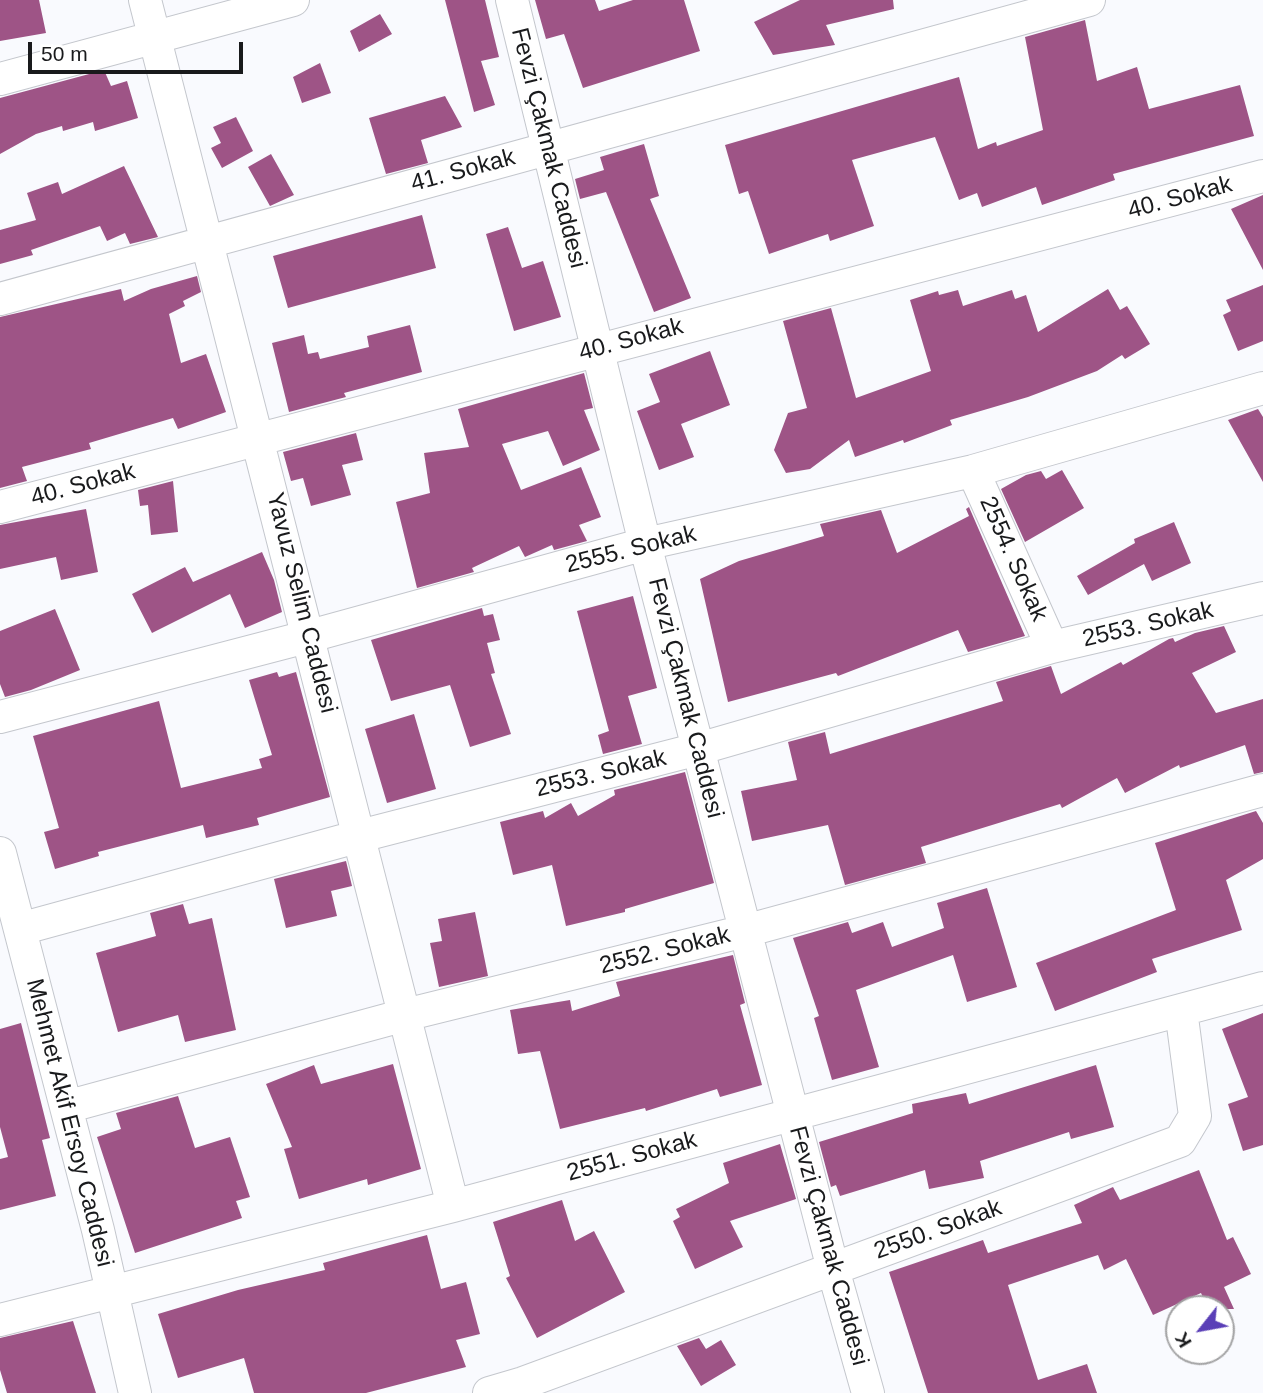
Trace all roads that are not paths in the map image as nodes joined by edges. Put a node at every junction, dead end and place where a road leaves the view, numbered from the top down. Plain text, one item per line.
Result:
1 (145, 0) edge
2 (293, 0) edge
3 (512, 0) edge
4 (1089, 0) edge
5 (153, 36) junction
6 (0, 79) edge
7 (548, 148) junction
8 (1263, 176) edge
9 (207, 240) junction
10 (0, 299) edge
11 (597, 349) junction
12 (1263, 388) edge
13 (258, 438) junction
14 (973, 471) junction
15 (0, 507) edge
16 (645, 544) junction
17 (1263, 598) edge
18 (310, 636) junction
19 (1052, 647) junction
20 (0, 717) edge
21 (698, 749) junction
22 (1263, 790) edge
23 (360, 836) junction
24 (0, 853) edge
25 (20, 929) junction
26 (745, 931) junction
27 (1263, 988) edge
28 (1181, 1010) junction
29 (405, 1015) junction
30 (66, 1107) junction
31 (792, 1114) junction
32 (453, 1206) junction
33 (833, 1269) junction
34 (112, 1292) junction
35 (0, 1320) edge
36 (135, 1393) edge
37 (489, 1393) edge
38 (868, 1393) edge

1 - 5 street, Yavuz Selim Caddesi
2 - 5 street
3 - 7 street, Fevzi Çakmak Caddesi
4 - 7 street, 41. Sokak
5 - 6 street
5 - 9 street, Yavuz Selim Caddesi
7 - 9 street, 41. Sokak
7 - 11 street, Fevzi Çakmak Caddesi
8 - 11 street, 40. Sokak
9 - 10 street, 41. Sokak
9 - 13 street, Yavuz Selim Caddesi
11 - 13 street, 40. Sokak
11 - 16 street, Fevzi Çakmak Caddesi
12 - 14 street, 2555. Sokak
13 - 15 street, 40. Sokak
13 - 18 street, Yavuz Selim Caddesi
14 - 16 street, 2555. Sokak
14 - 19 street, 2554. Sokak
16 - 18 street, 2555. Sokak
16 - 21 street, Fevzi Çakmak Caddesi
17 - 19 street, 2553. Sokak
18 - 20 street, 2555. Sokak
18 - 23 street, Yavuz Selim Caddesi
19 - 21 street, 2553. Sokak
21 - 23 street, 2553. Sokak
21 - 26 street, Fevzi Çakmak Caddesi
22 - 26 street, 2552. Sokak
23 - 25 street, 2553. Sokak
23 - 29 street, Yavuz Selim Caddesi
24 - 25 street, Mehmet Akif Ersoy Caddesi
25 - 30 street, Mehmet Akif Ersoy Caddesi
26 - 29 street, 2552. Sokak
26 - 31 street, Fevzi Çakmak Caddesi
27 - 28 street, 2551. Sokak
28 - 31 street, 2551. Sokak
28 - 33 street, 2550. Sokak
29 - 30 street, 2552. Sokak
29 - 32 street, Yavuz Selim Caddesi
30 - 34 street, Mehmet Akif Ersoy Caddesi
31 - 32 street, 2551. Sokak
31 - 33 street, Fevzi Çakmak Caddesi
32 - 34 street, 2551. Sokak
33 - 37 street, 2550. Sokak
33 - 38 street, Fevzi Çakmak Caddesi
34 - 35 street, 2551. Sokak
34 - 36 street, Mehmet Akif Ersoy Caddesi

